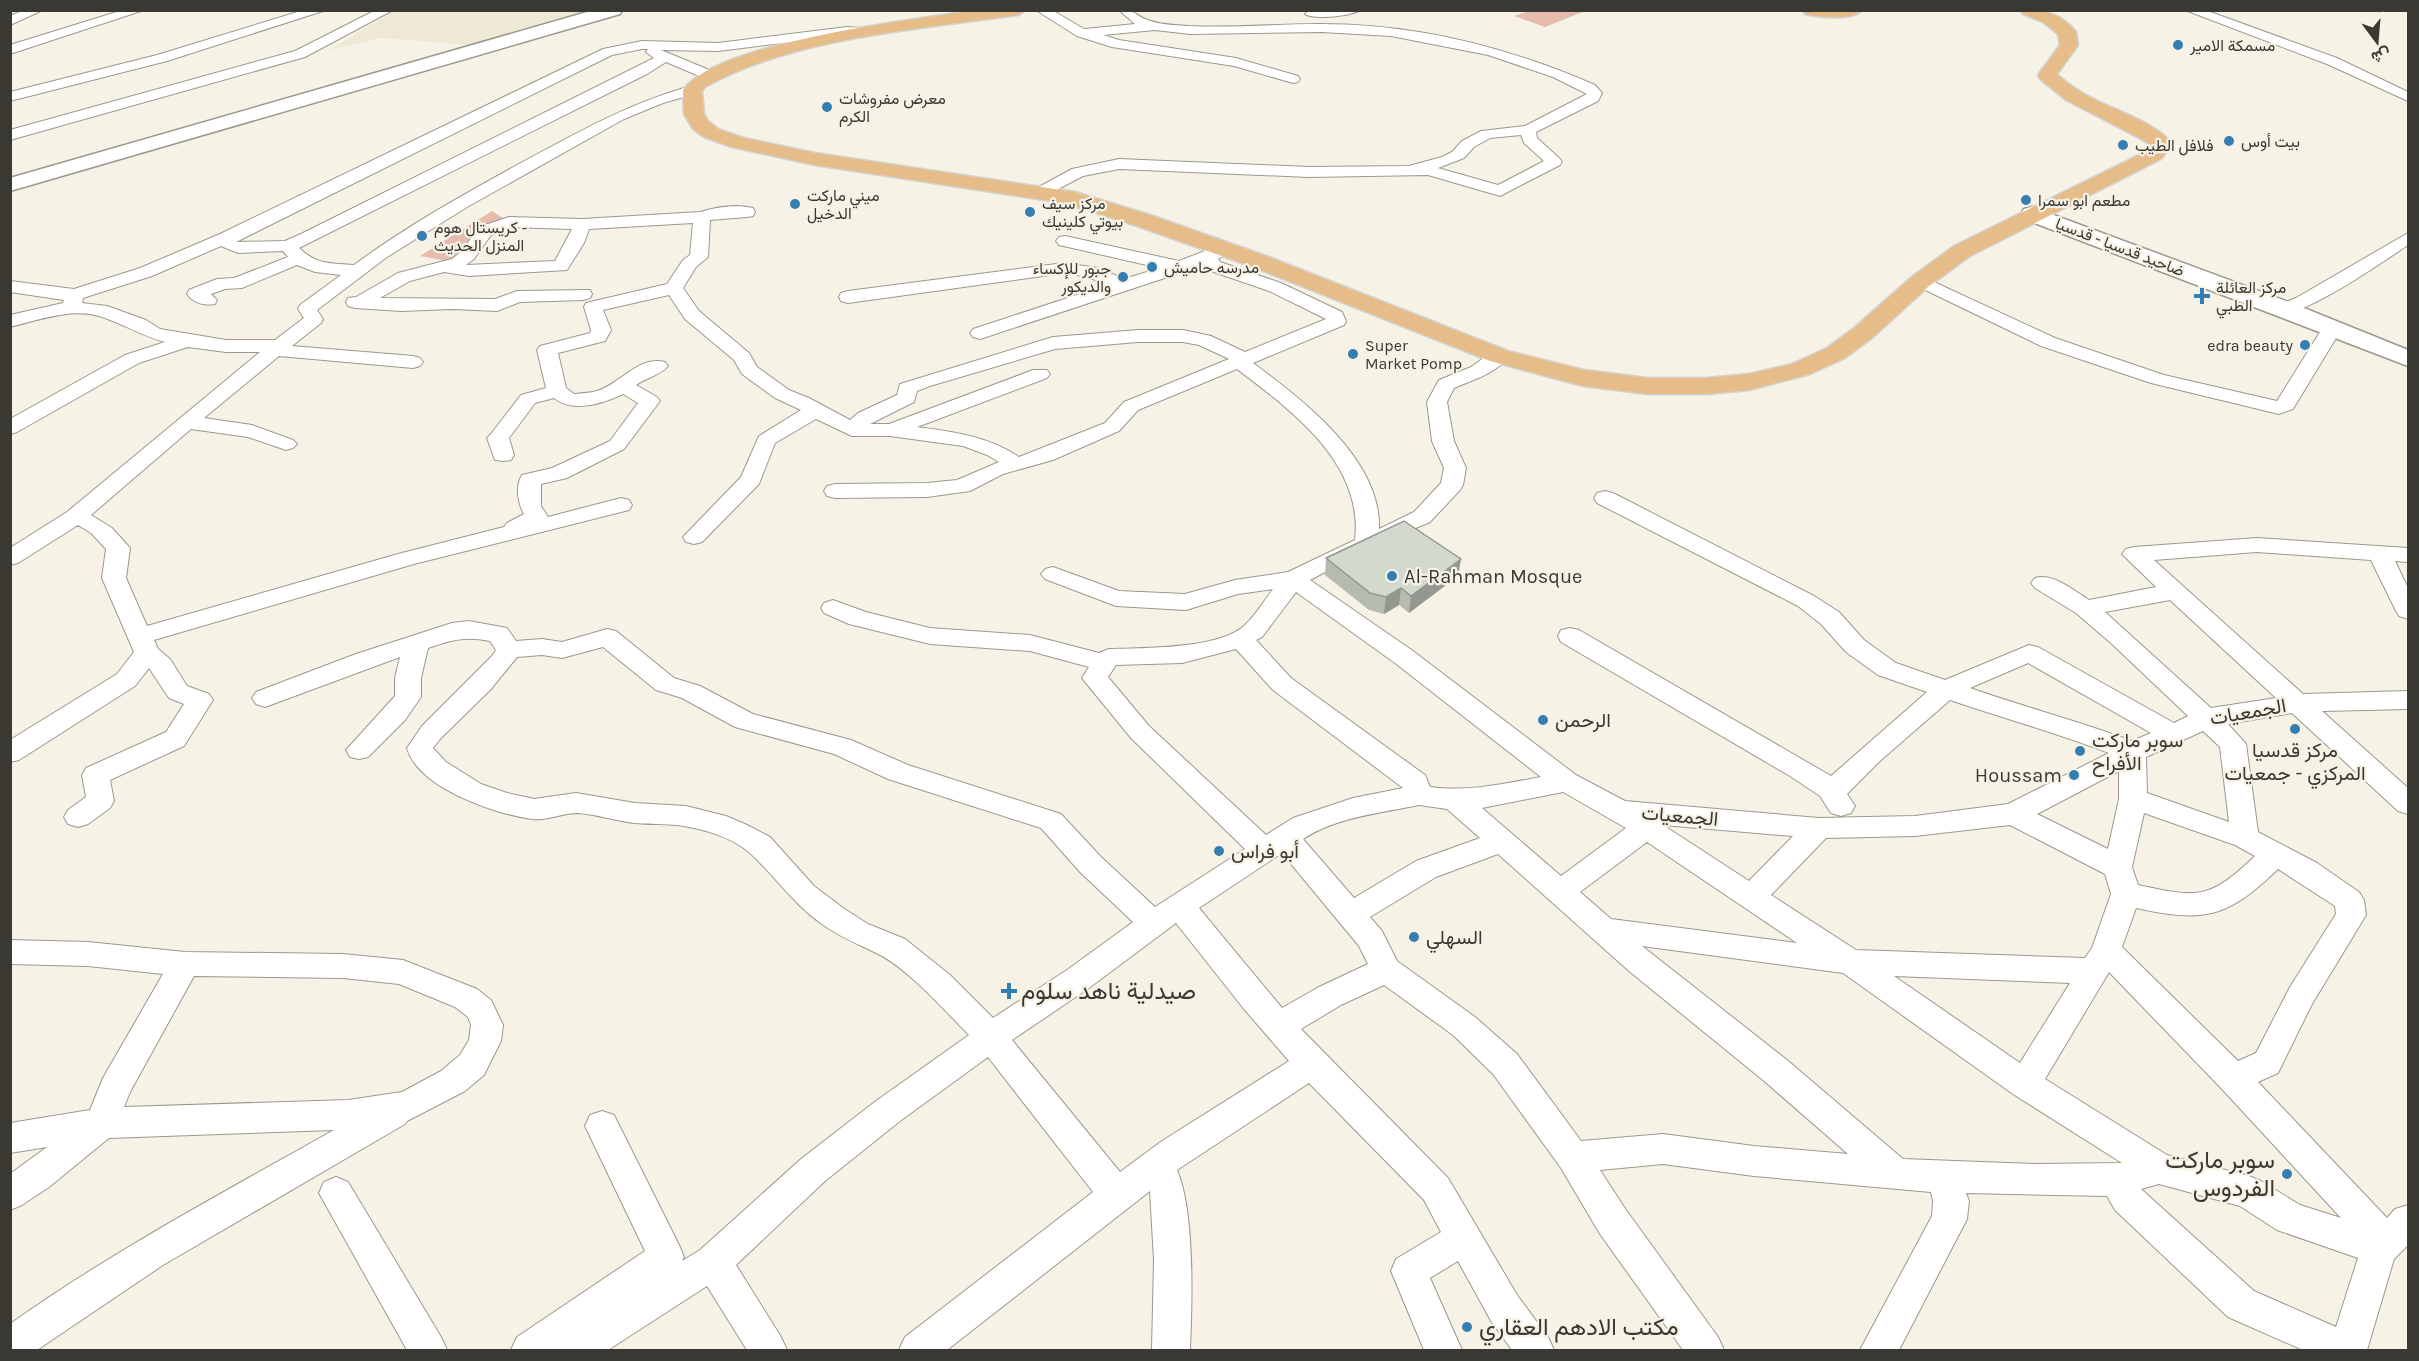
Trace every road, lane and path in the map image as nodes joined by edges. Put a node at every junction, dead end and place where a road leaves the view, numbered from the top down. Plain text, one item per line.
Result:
1 (37, 10) edge
2 (138, 10) edge
3 (320, 10) edge
4 (387, 10) edge
5 (595, 10) edge
6 (614, 10) edge
7 (1018, 10) edge
8 (1042, 10) edge
9 (1125, 10) edge
10 (1141, 10) edge
11 (1354, 10) edge
12 (1811, 10) edge
13 (1854, 10) edge
14 (2029, 10) edge
15 (2191, 10) edge
16 (10, 21) edge
17 (1178, 22) junction
18 (1155, 26) junction
19 (861, 32) junction
20 (1082, 33) junction
21 (627, 48) junction
22 (10, 50) edge
23 (665, 57) junction
24 (710, 75) junction
25 (1293, 80) dead end
26 (692, 90) junction
27 (10, 97) edge
28 (2409, 97) edge
29 (1528, 130) junction
30 (10, 135) edge
31 (1414, 170) junction
32 (10, 178) edge
33 (10, 185) edge
34 (1043, 192) junction
35 (747, 213) dead end
36 (2032, 214) junction
37 (701, 217) junction
38 (582, 224) junction
39 (226, 238) junction
40 (2409, 238) edge
41 (1065, 241) dead end
42 (294, 252) junction
43 (1216, 254) junction
44 (445, 267) junction
45 (1181, 267) junction
46 (359, 271) junction
47 (1921, 281) junction
48 (10, 286) edge
49 (1124, 286) junction
50 (674, 288) junction
51 (583, 294) dead end
52 (848, 297) dead end
53 (322, 298) junction
54 (208, 300) dead end
55 (73, 301) junction
56 (360, 302) junction
57 (2285, 309) junction
58 (10, 321) edge
59 (2332, 328) junction
60 (980, 333) dead end
61 (187, 341) junction
62 (277, 348) junction
63 (1499, 356) junction
64 (2409, 359) edge
65 (1242, 360) junction
66 (412, 362) dead end
67 (658, 366) dead end
68 (1040, 374) dead end
69 (622, 387) junction
70 (557, 391) junction
71 (816, 410) junction
72 (188, 422) junction
73 (10, 428) edge
74 (852, 430) junction
75 (890, 430) junction
76 (286, 444) dead end
77 (503, 455) dead end
78 (1017, 465) junction
79 (835, 490) dead end
80 (1605, 498) dead end
81 (621, 505) dead end
82 (75, 517) junction
83 (501, 535) junction
84 (694, 537) dead end
85 (1366, 543) junction
86 (2379, 553) junction
87 (2409, 555) edge
88 (10, 558) edge
89 (1053, 574) dead end
90 (1293, 579) junction
91 (2043, 584) dead end
92 (2175, 591) junction
93 (833, 608) dead end
94 (2085, 608) junction
95 (2409, 611) edge
96 (1569, 636) dead end
97 (1241, 639) junction
98 (144, 644) junction
99 (416, 644) junction
100 (509, 650) junction
101 (1106, 663) junction
102 (1946, 689) junction
103 (265, 698) dead end
104 (2409, 700) edge
105 (2298, 703) junction
106 (2207, 718) junction
107 (2173, 734) junction
108 (360, 750) dead end
109 (2133, 752) junction
110 (10, 753) edge
111 (1566, 782) junction
112 (1833, 791) junction
113 (1419, 795) junction
114 (2133, 799) junction
115 (1455, 800) junction
116 (2409, 804) edge
117 (1621, 811) junction
118 (2013, 814) junction
119 (78, 816) dead end
120 (1855, 826) junction
121 (1646, 828) junction
122 (1819, 828) junction
123 (2245, 838) junction
124 (1501, 842) junction
125 (1274, 843) junction
126 (2276, 854) junction
127 (2122, 881) junction
128 (1561, 891) junction
129 (1751, 897) junction
130 (1166, 914) junction
131 (1351, 914) junction
132 (1608, 933) junction
133 (10, 952) edge
134 (2099, 961) junction
135 (1850, 962) junction
136 (185, 964) junction
137 (1386, 970) junction
138 (1278, 1026) junction
139 (991, 1037) junction
140 (1312, 1064) junction
141 (2233, 1078) junction
142 (2025, 1084) junction
143 (407, 1106) junction
144 (102, 1123) junction
145 (602, 1126) dead end
146 (10, 1138) edge
147 (1573, 1157) junction
148 (1158, 1165) junction
149 (2159, 1168) junction
150 (1892, 1171) junction
151 (1945, 1177) junction
152 (2117, 1180) junction
153 (336, 1193) dead end
154 (10, 1194) edge
155 (1117, 1195) junction
156 (2392, 1237) edge
157 (1464, 1238) junction
158 (713, 1262) junction
159 (10, 1347) edge
160 (428, 1350) edge
161 (530, 1350) edge
162 (575, 1350) edge
163 (768, 1350) edge
164 (918, 1350) edge
165 (1171, 1350) edge
166 (1443, 1350) edge
167 (1535, 1350) edge
168 (1705, 1350) edge
169 (1880, 1350) edge
170 (2346, 1350) edge

1 - 16 street
2 - 22 street
3 - 27 street
4 - 30 street
5 - 32 street
6 - 33 street
7 - 19 main road
8 - 20 street
9 - 18 street
10 - 17 street
11 - 17 street
12 - 13 main road
14 - 36 main road
15 - 28 street
17 - 18 street
18 - 20 street
18 - 29 street
19 - 21 street
19 - 24 main road
20 - 25 street
21 - 23 street
21 - 39 street
23 - 24 street
23 - 42 street
24 - 26 main road
26 - 34 main road
26 - 46 street
29 - 31 street
29 - 31 street
31 - 34 street
34 - 43 main road
35 - 37 street
36 - 47 main road
36 - 57 street, ضاحيد قدسيا - قدسيا
37 - 38 street
37 - 50 street
38 - 44 street
38 - 44 street
39 - 42 street
39 - 55 street
40 - 57 street
41 - 45 street
42 - 46 street
42 - 54 street
43 - 45 street
43 - 63 main road
43 - 65 street
44 - 56 street
45 - 49 street
46 - 53 street
47 - 59 street
47 - 63 main road
48 - 55 street
49 - 52 street
49 - 60 street
50 - 70 street
50 - 71 street
51 - 56 street
53 - 56 street
53 - 62 street
55 - 58 street
55 - 61 street
57 - 59 street, ضاحيد قدسيا - قدسيا
59 - 64 street, ضاحيد قدسيا - قدسيا
61 - 62 street
61 - 73 street
62 - 66 street
62 - 72 street
63 - 85 street
65 - 74 street
65 - 78 street
65 - 85 street
67 - 69 street
68 - 75 street
69 - 70 street
69 - 83 street
70 - 77 street
71 - 74 street
71 - 84 street
72 - 76 street
72 - 82 street
74 - 75 street
75 - 78 street
78 - 79 street
80 - 102 street
81 - 83 street
82 - 88 street
82 - 98 street
83 - 98 street
85 - 90 street
86 - 87 street
86 - 92 street
86 - 95 street
89 - 90 street
90 - 97 street
90 - 111 street
91 - 94 street
92 - 94 street
92 - 105 street
93 - 101 street
94 - 106 street
96 - 112 street
97 - 101 street
97 - 113 street
98 - 110 street
98 - 119 street
99 - 100 street
99 - 103 street
99 - 108 street
100 - 130 street
100 - 139 street
101 - 125 street
102 - 107 street
102 - 109 street
102 - 112 street
104 - 105 street, الجمعيات
105 - 106 street, الجمعيات
105 - 116 street, الجمعيات
106 - 107 street, الجمعيات
106 - 123 street
107 - 109 street, الجمعيات
109 - 114 street
109 - 118 street, الجمعيات
111 - 115 street
111 - 117 street
112 - 120 street
113 - 115 street
113 - 125 street
114 - 123 street
114 - 127 street
115 - 124 street
117 - 121 street, الجمعيات
117 - 122 street, الجمعيات
118 - 120 street, الجمعيات
118 - 127 street
120 - 122 street, الجمعيات
121 - 128 street
121 - 129 street, الجمعيات
122 - 129 street
123 - 126 street
124 - 128 street
124 - 131 street
125 - 130 street
125 - 131 street
126 - 127 street
126 - 141 street
127 - 134 street
128 - 132 street
129 - 135 street, الجمعيات
130 - 138 street
130 - 139 street
131 - 137 street
132 - 135 street
132 - 150 street
133 - 136 street
134 - 135 street
134 - 141 street
134 - 142 street
135 - 142 street, الجمعيات
136 - 143 street
136 - 144 street
137 - 138 street
137 - 147 street
138 - 140 street
139 - 155 street
139 - 158 street
140 - 148 street
140 - 157 street
141 - 156 street
142 - 149 street, الجمعيات
143 - 144 street
143 - 159 street
144 - 146 street
144 - 154 street
145 - 161 street
147 - 150 street
147 - 168 street
148 - 155 street
148 - 165 street
149 - 152 street
149 - 156 street
150 - 151 street
151 - 152 street
151 - 169 street
152 - 170 street
153 - 160 street
155 - 164 street
156 - 170 street
157 - 166 street
157 - 167 street
158 - 162 street
158 - 163 street

